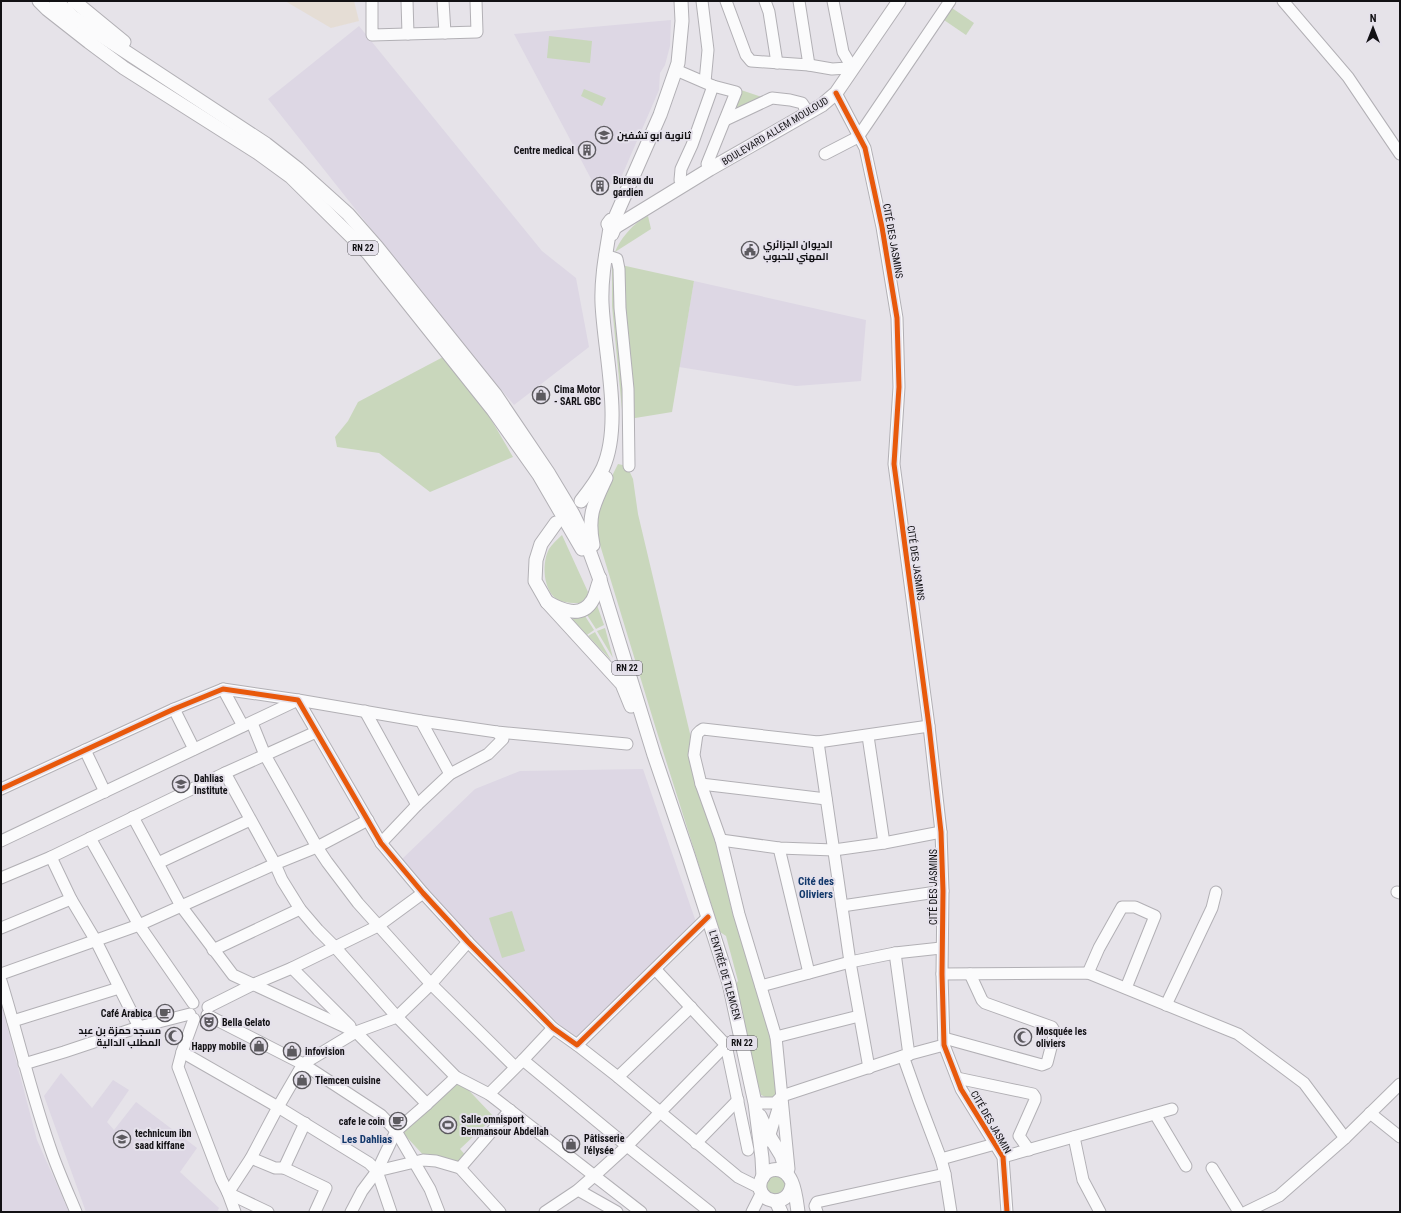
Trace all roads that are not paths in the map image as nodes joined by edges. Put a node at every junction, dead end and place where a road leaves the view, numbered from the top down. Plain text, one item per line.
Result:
1 (39, 1) edge
2 (56, 1) edge
3 (74, 1) edge
4 (372, 1) edge
5 (407, 1) edge
6 (444, 1) edge
7 (476, 1) edge
8 (681, 1) edge
9 (703, 1) edge
10 (726, 1) edge
11 (765, 1) edge
12 (799, 1) edge
13 (892, 1) edge
14 (899, 1) edge
15 (950, 1) edge
16 (1283, 1) edge
17 (835, 3) edge
18 (445, 33) junction
19 (408, 34) junction
20 (778, 63) junction
21 (809, 65) junction
22 (676, 70) junction
23 (846, 71) junction
24 (709, 84) junction
25 (178, 86) junction
26 (836, 93) junction
27 (805, 110) junction
28 (725, 120) junction
29 (858, 137) junction
30 (825, 154) dead end
31 (1400, 154) edge
32 (707, 164) junction
33 (680, 180) junction
34 (614, 225) junction
35 (606, 255) junction
36 (608, 356) junction
37 (629, 466) dead end
38 (564, 498) junction
39 (581, 501) dead end
40 (556, 523) dead end
41 (600, 580) junction
42 (547, 602) junction
43 (223, 689) junction
44 (298, 700) junction
45 (174, 709) junction
46 (365, 711) junction
47 (421, 721) junction
48 (247, 724) junction
49 (929, 726) junction
50 (316, 732) junction
51 (497, 732) junction
52 (868, 736) junction
53 (818, 742) junction
54 (627, 744) dead end
55 (194, 749) junction
56 (85, 750) junction
57 (266, 755) junction
58 (654, 755) junction
59 (225, 773) junction
60 (450, 774) junction
61 (701, 784) junction
62 (1, 789) edge
63 (105, 792) junction
64 (826, 799) junction
65 (417, 805) junction
66 (133, 817) junction
67 (250, 820) junction
68 (368, 820) junction
69 (941, 832) junction
70 (90, 838) junction
71 (721, 840) junction
72 (1, 841) edge
73 (382, 843) junction
74 (884, 843) junction
75 (318, 847) junction
76 (779, 848) junction
77 (834, 850) junction
78 (51, 857) junction
79 (158, 863) junction
80 (275, 864) junction
81 (1, 878) edge
82 (943, 890) junction
83 (1216, 892) dead end
84 (423, 893) junction
85 (71, 899) junction
86 (181, 906) junction
87 (842, 906) junction
88 (300, 909) junction
89 (708, 917) junction
90 (139, 925) junction
91 (378, 926) junction
92 (1, 928) edge
93 (96, 941) junction
94 (468, 942) junction
95 (335, 947) junction
96 (942, 948) junction
97 (213, 950) junction
98 (895, 953) junction
99 (850, 962) junction
100 (292, 968) junction
101 (656, 970) junction
102 (809, 973) junction
103 (1088, 973) junction
104 (1, 974) edge
105 (942, 974) junction
106 (970, 974) junction
107 (1, 980) edge
108 (254, 984) junction
109 (431, 984) junction
110 (761, 986) junction
111 (119, 988) junction
112 (1126, 988) junction
113 (193, 1003) junction
114 (1166, 1005) junction
115 (690, 1007) junction
116 (208, 1011) junction
117 (859, 1016) junction
118 (192, 1017) junction
119 (397, 1017) junction
120 (14, 1021) junction
121 (139, 1027) junction
122 (553, 1028) junction
123 (356, 1032) junction
124 (776, 1037) junction
125 (944, 1041) junction
126 (577, 1045) junction
127 (726, 1045) junction
128 (182, 1052) junction
129 (906, 1055) junction
130 (24, 1064) junction
131 (303, 1064) junction
132 (519, 1064) junction
133 (869, 1068) junction
134 (456, 1077) junction
135 (618, 1077) junction
136 (957, 1078) junction
137 (1400, 1084) edge
138 (489, 1094) junction
139 (782, 1096) junction
140 (738, 1100) junction
141 (427, 1104) junction
142 (754, 1104) junction
143 (278, 1107) junction
144 (1172, 1109) dead end
145 (510, 1110) junction
146 (659, 1112) junction
147 (1370, 1113) junction
148 (1155, 1114) junction
149 (305, 1123) junction
150 (396, 1131) junction
151 (770, 1137) junction
152 (1074, 1137) junction
153 (1400, 1137) edge
154 (1345, 1138) junction
155 (696, 1143) junction
156 (995, 1144) junction
157 (627, 1146) junction
158 (748, 1150) dead end
159 (1029, 1150) junction
160 (1003, 1157) junction
161 (251, 1158) junction
162 (762, 1158) junction
163 (942, 1159) junction
164 (415, 1162) junction
165 (1186, 1166) dead end
166 (284, 1168) junction
167 (460, 1168) junction
168 (1212, 1168) dead end
169 (377, 1171) junction
170 (945, 1174) junction
171 (594, 1176) junction
172 (789, 1178) junction
173 (578, 1190) junction
174 (228, 1193) junction
175 (769, 1195) edge
176 (610, 1210) edge
177 (76, 1212) edge
178 (235, 1212) edge
179 (268, 1212) edge
180 (314, 1212) edge
181 (351, 1212) edge
182 (391, 1212) edge
183 (439, 1212) edge
184 (500, 1212) edge
185 (545, 1212) edge
186 (641, 1212) edge
187 (710, 1212) edge
188 (754, 1212) edge
189 (798, 1212) edge
190 (817, 1212) edge
191 (951, 1212) edge
192 (1007, 1212) edge
193 (1100, 1212) edge
194 (1239, 1212) edge
195 (1246, 1212) edge

1 - 41 main road, RN 22
2 - 25 main road, RN 22
3 - 25 main road
4 - 19 street
5 - 19 street
6 - 18 street
7 - 18 street
8 - 22 main road
9 - 24 street
10 - 20 street
11 - 20 street
12 - 21 street
13 - 23 main road, BOULEVARD ALLEM MOULOUD
14 - 26 main road, BOULEVARD ALLEM MOULOUD
15 - 29 street
16 - 31 street
17 - 23 street
18 - 19 street
20 - 21 street
21 - 23 street
22 - 24 street
22 - 34 main road
23 - 27 main road, BOULEVARD ALLEM MOULOUD
24 - 28 street
24 - 33 street
25 - 38 main road, RN 22
26 - 29 street, CITÉ DES JASMINS
26 - 34 main road, BOULEVARD ALLEM MOULOUD
27 - 28 street
27 - 32 main road, BOULEVARD ALLEM MOULOUD
28 - 32 street
29 - 30 street
29 - 49 street, CITÉ DES JASMINS
32 - 33 main road, BOULEVARD ALLEM MOULOUD
33 - 34 main road, BOULEVARD ALLEM MOULOUD
34 - 35 main road
35 - 36 main road
35 - 37 street
36 - 38 main road
36 - 39 main road
36 - 41 main road
38 - 41 main road, RN 22
40 - 42 main road
41 - 42 main road
41 - 58 main road, RN 22
42 - 58 main road
43 - 44 street
43 - 45 street
43 - 48 street
44 - 46 street
44 - 48 street
44 - 50 street
45 - 55 street
45 - 56 street
46 - 47 street
46 - 65 street
47 - 51 street
47 - 60 street
48 - 55 street
48 - 57 street
49 - 52 street
49 - 69 street, CITÉ DES JASMINS
50 - 57 street
50 - 68 street
51 - 54 street
51 - 60 street
52 - 53 street
52 - 74 street
53 - 61 street
53 - 64 street
55 - 63 street
56 - 62 street
56 - 63 street
57 - 59 street
57 - 75 street
58 - 89 main road, RN 22
59 - 66 street
59 - 67 street
60 - 65 street
61 - 64 street
61 - 71 street
63 - 72 street
64 - 77 street
65 - 73 street
66 - 70 street
66 - 79 street
67 - 79 street
67 - 80 street
68 - 73 street
68 - 75 street
69 - 74 street
69 - 82 street, CITÉ DES JASMINS
70 - 78 street
70 - 90 street
71 - 76 street
71 - 110 street
73 - 84 street
74 - 77 street
75 - 80 street
75 - 91 street
76 - 77 street
76 - 102 street
77 - 87 street
78 - 81 street
78 - 85 street
79 - 86 street
80 - 86 street
80 - 88 street
82 - 87 street
82 - 96 street, CITÉ DES JASMINS
83 - 114 street
84 - 91 street
84 - 94 street
85 - 92 street
85 - 93 street
86 - 90 street
86 - 97 street
87 - 99 street
88 - 95 street
88 - 97 street
89 - 101 street
89 - 142 main road, L'ENTRÉE DE TLEMCEN / RN 22
90 - 93 street
90 - 113 street
91 - 95 street
91 - 109 street
93 - 104 street
93 - 111 street
94 - 109 street
94 - 122 street
95 - 100 street
95 - 119 street
96 - 98 street
96 - 105 street, CITÉ DES JASMINS
97 - 108 street
98 - 99 street
98 - 129 street
99 - 102 street
99 - 117 street
100 - 108 street
100 - 123 street
101 - 115 street
101 - 126 street
102 - 110 street
103 - 106 street
103 - 112 street
103 - 112 street
105 - 106 street
105 - 125 street, CITÉ DES JASMINS
106 - 125 street
107 - 120 street
108 - 116 street
108 - 123 street
109 - 119 street
109 - 132 street
110 - 124 street
111 - 120 street
111 - 121 street
112 - 114 street
113 - 116 street
113 - 118 street
114 - 154 street
115 - 127 street
115 - 135 street
116 - 118 street
116 - 131 street
117 - 124 street
117 - 133 street
118 - 121 street
118 - 128 street
119 - 123 street
119 - 134 street
120 - 130 street
121 - 130 street
122 - 126 street
122 - 132 street
123 - 131 street
123 - 141 street
124 - 139 street
125 - 129 street
125 - 136 street, CITÉ DES JASMIN
126 - 135 street
127 - 140 street
127 - 146 street
128 - 143 street
128 - 174 street
129 - 133 street
129 - 163 street
130 - 177 street
131 - 143 street
131 - 150 street
132 - 138 street
132 - 157 street
133 - 139 street
134 - 138 street
134 - 141 street
135 - 146 street
136 - 156 street, CITÉ DES JASMIN
136 - 159 street
137 - 147 street
138 - 145 street
139 - 142 street
139 - 151 street
139 - 172 street
140 - 155 street
140 - 158 street
141 - 150 street
142 - 151 main road, L'ENTRÉE DE TLEMCEN / RN 22
142 - 162 main road, L'ENTRÉE DE TLEMCEN / RN 22
143 - 149 street
143 - 161 street
144 - 148 street
145 - 167 street
145 - 171 street
146 - 155 street
146 - 157 street
147 - 153 street
147 - 154 street
148 - 152 street
148 - 165 street
149 - 166 street
149 - 169 street
150 - 164 street
150 - 169 street
151 - 162 street, L'ENTRÉE DE TLEMCEN / RN 22
151 - 172 main road, L'ENTRÉE DE TLEMCEN / RN 22
152 - 159 street
152 - 193 street
154 - 195 street
155 - 175 street
156 - 160 street, CITÉ DES JASMIN
156 - 163 street
157 - 171 street
157 - 187 street
159 - 160 street
160 - 192 street, CITÉ DES JASMIN
161 - 166 street
161 - 174 street
162 - 175 main road, L'ENTRÉE DE TLEMCEN / RN 22
163 - 170 street
164 - 167 street
164 - 169 street
164 - 183 street
166 - 180 street
167 - 184 street
168 - 194 street
169 - 181 street
169 - 182 street
170 - 190 street
170 - 191 street
171 - 173 street
171 - 186 street
172 - 175 main road
172 - 175 main road
172 - 189 main road, L'ENTRÉE DE TLEMCEN / RN 22
173 - 176 street
173 - 185 street
174 - 178 street
174 - 179 street
175 - 188 street

